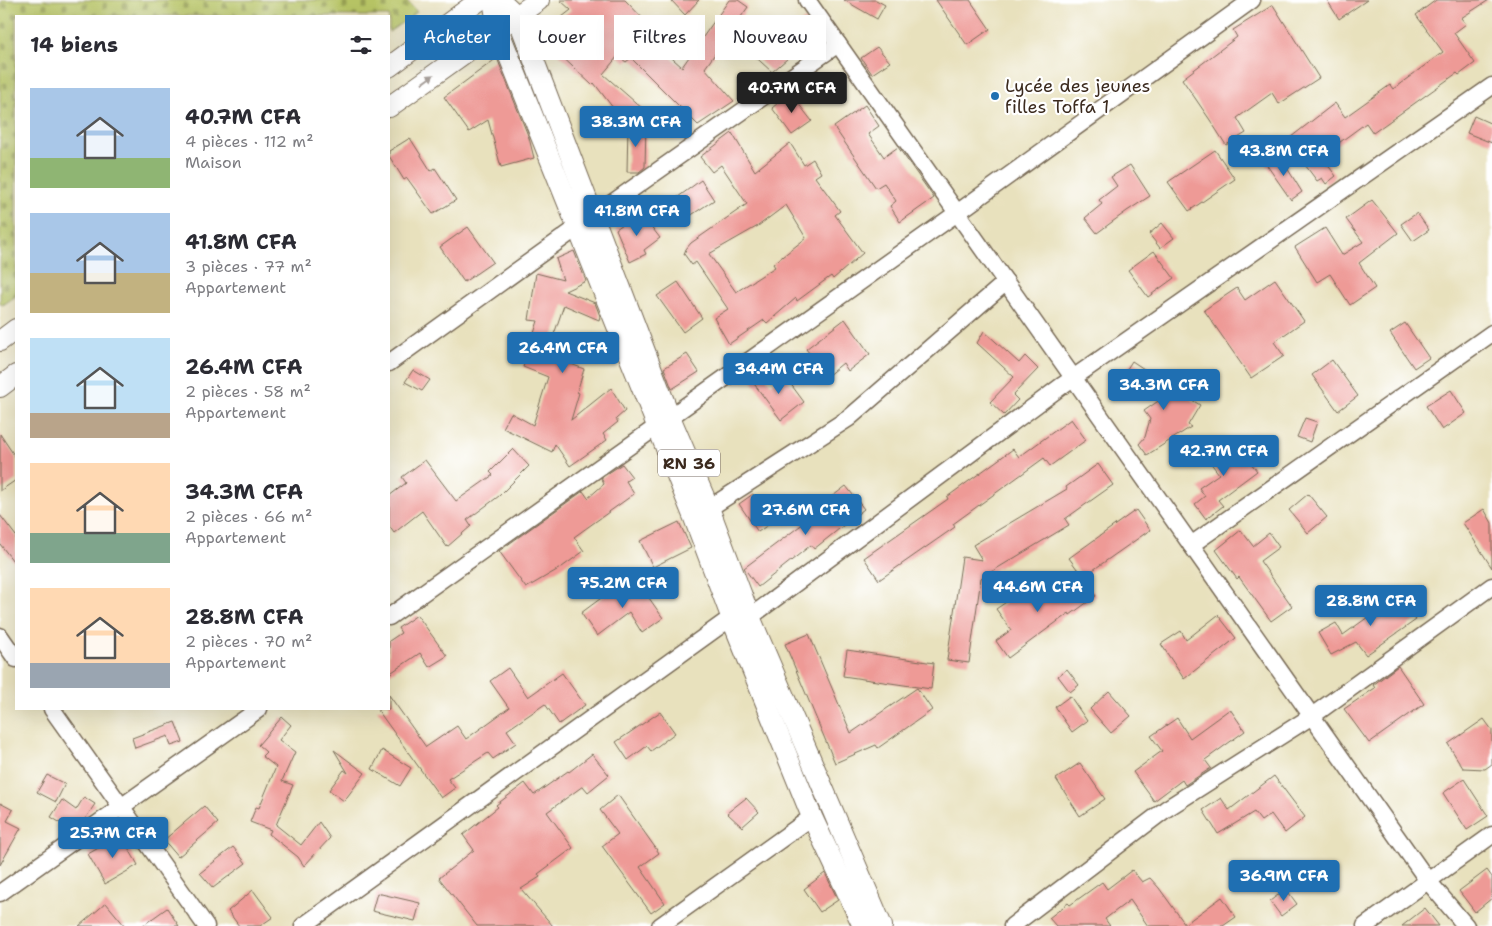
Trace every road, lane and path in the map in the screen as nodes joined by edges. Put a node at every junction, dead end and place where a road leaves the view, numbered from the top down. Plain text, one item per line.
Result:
1 (480, 0) edge
2 (493, 0) edge
3 (500, 0) edge
4 (539, 0) edge
5 (807, 0) edge
6 (1252, 0) edge
7 (496, 15) edge
8 (517, 16) junction
9 (510, 21) edge
10 (838, 44) junction
11 (510, 56) edge
12 (455, 60) edge
13 (390, 65) edge
14 (1492, 86) edge
15 (390, 106) edge
16 (957, 213) junction
17 (585, 222) junction
18 (1006, 282) junction
19 (15, 330) edge
20 (1492, 333) edge
21 (0, 341) edge
22 (390, 362) edge
23 (15, 376) edge
24 (1074, 379) junction
25 (0, 387) edge
26 (663, 422) junction
27 (702, 513) junction
28 (1191, 545) junction
29 (1492, 586) edge
30 (390, 615) edge
31 (739, 620) junction
32 (5, 637) edge
33 (15, 656) edge
34 (53, 710) edge
35 (258, 710) edge
36 (1312, 716) junction
37 (121, 806) junction
38 (812, 817) junction
39 (1492, 835) edge
40 (1428, 881) junction
41 (0, 893) edge
42 (206, 926) edge
43 (303, 926) edge
44 (660, 926) edge
45 (863, 926) edge
46 (882, 926) edge
47 (1012, 926) edge
48 (1365, 926) edge
49 (1466, 926) edge

1 - 13 main road
2 - 7 main road, RN 36
3 - 8 main road, RN 36
4 - 8 main road
5 - 10 street
6 - 16 street
8 - 9 main road
8 - 17 main road, RN 36
10 - 16 street
10 - 17 street
11 - 17 main road, RN 36
15 -> 12 main road
14 - 24 street
16 - 18 street
16 - 26 street
17 - 22 street
17 - 26 main road, RN 36
18 - 24 street
18 - 27 street
19 - 21 main road
20 - 28 street
23 - 25 main road
24 - 28 street
24 - 31 street
26 - 27 main road, RN 36
26 - 30 street
27 - 31 main road, RN 36
28 - 36 street
29 - 36 street
31 - 38 main road, RN 36
31 - 43 street
31 - 46 main road, RN 36
32 - 33 street
34 - 37 street
35 - 37 street
36 - 40 street
36 - 47 street
37 - 41 street
37 - 42 street
38 - 44 street
38 - 45 main road, RN 36
39 - 40 street
40 - 48 street
40 - 49 street

